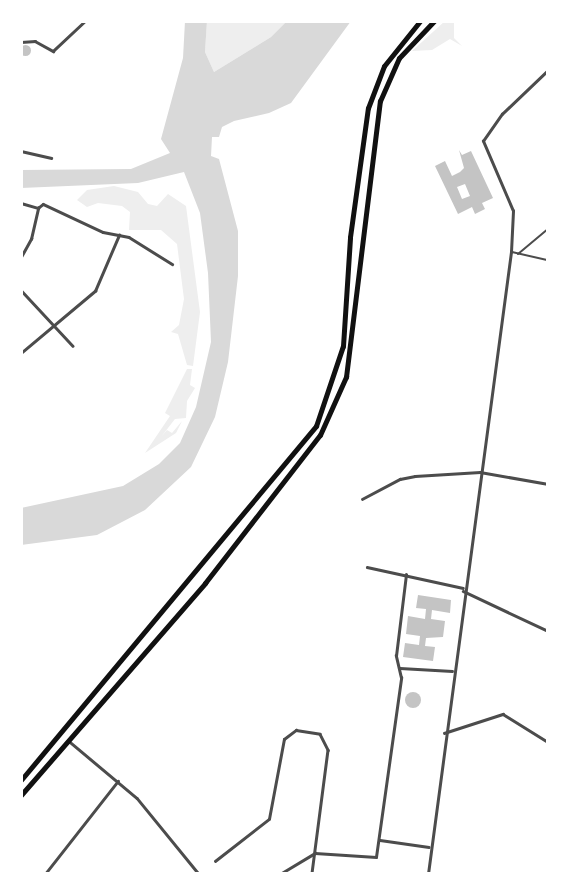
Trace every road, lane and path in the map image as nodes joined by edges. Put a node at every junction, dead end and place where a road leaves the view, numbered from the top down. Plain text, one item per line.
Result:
1 (85, 21) edge
2 (420, 21) edge
3 (434, 21) edge
4 (21, 42) edge
5 (548, 70) edge
6 (21, 151) edge
7 (51, 158) dead end
8 (21, 203) edge
9 (38, 208) junction
10 (548, 229) edge
11 (118, 237) junction
12 (23, 251) edge
13 (511, 252) junction
14 (518, 254) junction
15 (21, 257) edge
16 (548, 260) edge
17 (172, 264) dead end
18 (21, 290) edge
19 (56, 325) junction
20 (73, 346) dead end
21 (21, 353) edge
22 (480, 472) junction
23 (548, 484) edge
24 (362, 499) dead end
25 (367, 567) dead end
26 (193, 573) junction
27 (406, 575) junction
28 (205, 583) junction
29 (463, 589) junction
30 (548, 631) edge
31 (399, 668) junction
32 (452, 671) junction
33 (444, 733) junction
34 (67, 739) junction
35 (548, 742) edge
36 (21, 780) edge
37 (118, 781) junction
38 (21, 795) edge
39 (380, 840) junction
40 (429, 847) junction
41 (315, 853) junction
42 (215, 861) dead end
43 (45, 874) edge
44 (199, 874) edge
45 (280, 874) edge
46 (312, 874) edge
47 (428, 874) edge

1 - 4 street
2 - 26 main road
3 - 28 main road
5 - 13 street
6 - 7 street
8 - 9 street
9 - 11 street
9 - 12 street
10 - 14 lane
11 - 17 street
11 - 19 street
12 - 15 street
13 - 14 lane
13 - 22 street
14 - 16 lane
18 - 19 street
19 - 20 street
19 - 21 street
22 - 23 street
22 - 24 street
22 - 29 street
25 - 27 street
26 - 28 main road
26 - 36 main road
27 - 29 street
27 - 31 street
28 - 34 main road
29 - 30 street
29 - 32 street
31 - 32 street
31 - 39 street
32 - 33 street
33 - 35 street
33 - 40 street
34 - 37 street
34 - 38 main road
37 - 43 street
37 - 44 street
39 - 40 street
39 - 41 street
40 - 47 street
41 - 42 street
41 - 45 street
41 - 46 street

